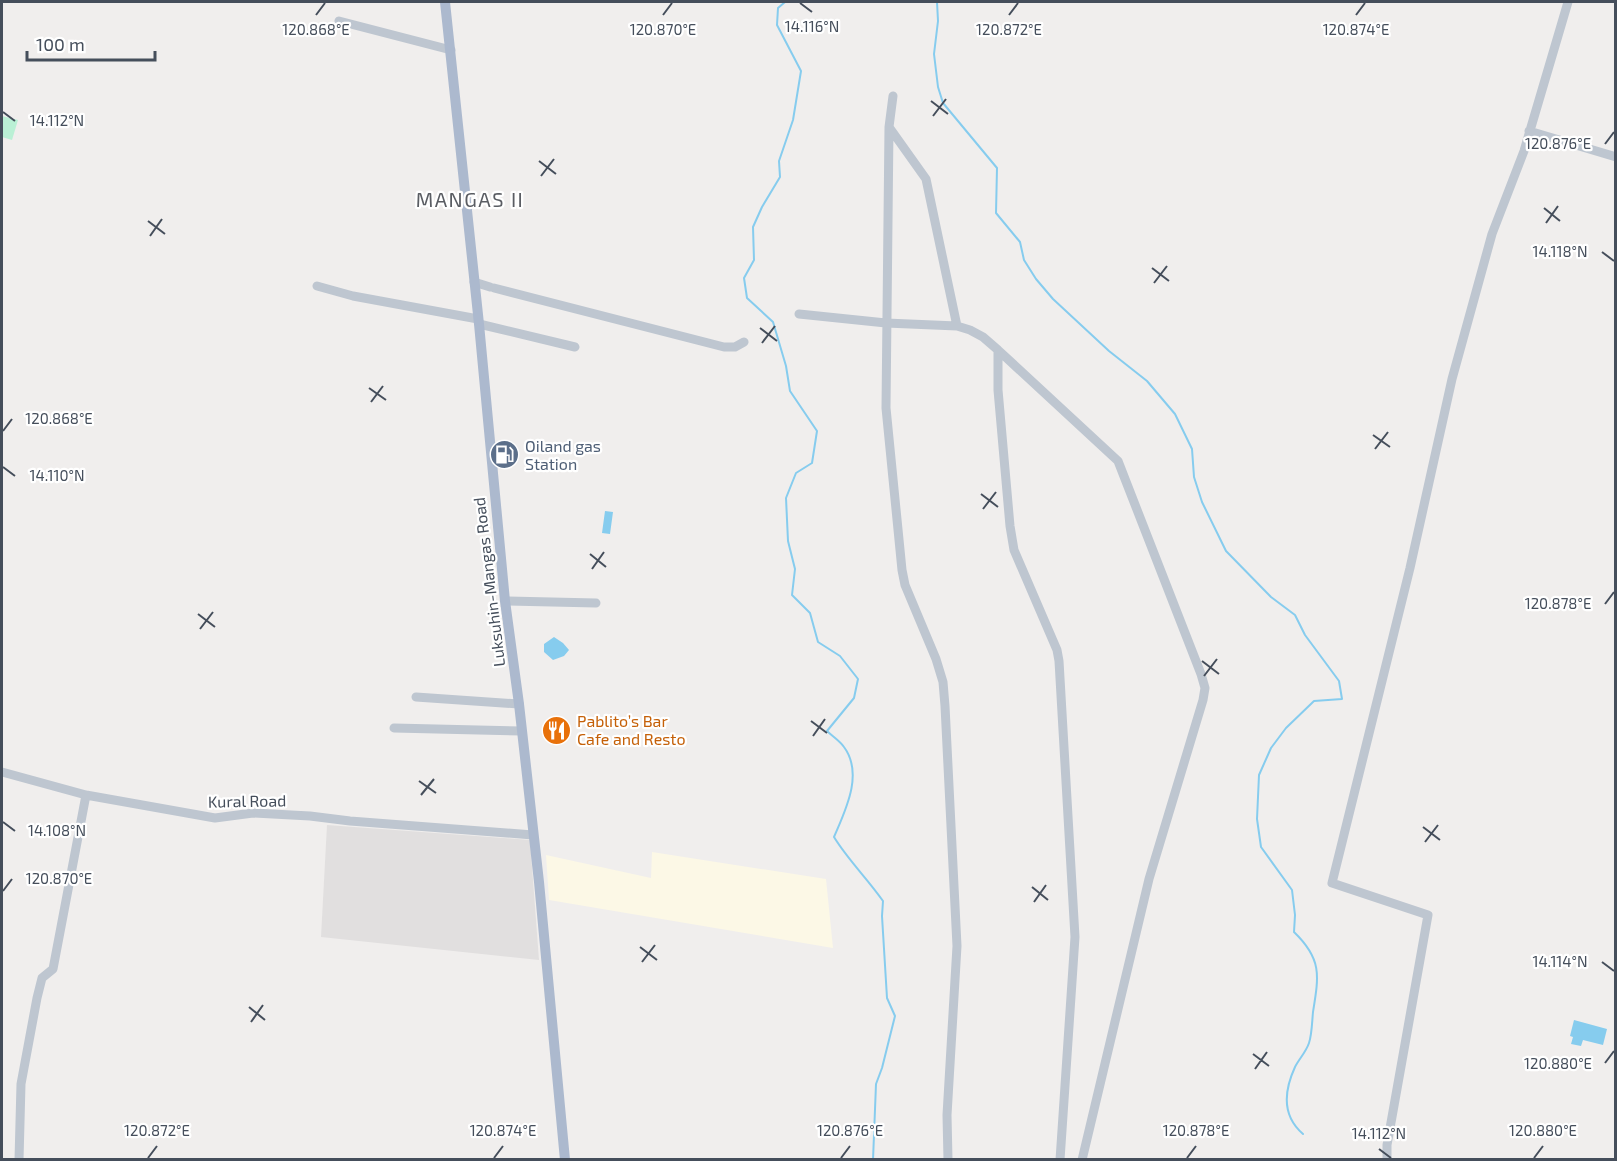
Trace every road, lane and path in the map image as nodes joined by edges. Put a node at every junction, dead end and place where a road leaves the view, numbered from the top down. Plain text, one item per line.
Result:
1 (445, 2) edge
2 (1568, 2) edge
3 (339, 21) dead end
4 (451, 50) junction
5 (893, 96) dead end
6 (889, 127) junction
7 (1529, 132) junction
8 (1616, 157) edge
9 (474, 282) junction
10 (317, 286) dead end
11 (799, 314) dead end
12 (479, 322) junction
13 (886, 323) junction
14 (957, 327) junction
15 (744, 342) dead end
16 (574, 347) dead end
17 (998, 351) junction
18 (505, 601) junction
19 (596, 603) dead end
20 (416, 697) dead end
21 (519, 704) junction
22 (394, 728) dead end
23 (522, 731) junction
24 (2, 772) edge
25 (86, 795) junction
26 (533, 835) junction
27 (19, 1160) edge
28 (565, 1160) edge
29 (948, 1160) edge
30 (1060, 1160) edge
31 (1082, 1160) edge
32 (1387, 1160) edge

1 - 4 main road, Luksuhin-Mangas Road
2 - 7 street
3 - 4 street
4 - 9 main road, Luksuhin-Mangas Road
5 - 6 street
6 - 13 street
6 - 14 street
7 - 8 street
7 - 32 street
9 - 12 main road, Luksuhin-Mangas Road
9 - 15 street
10 - 12 street
11 - 13 street
12 - 16 street
12 - 18 main road, Luksuhin-Mangas Road
13 - 14 street
13 - 29 street
14 - 17 street
17 - 30 street
17 - 31 street
18 - 19 street
18 - 21 main road, Luksuhin-Mangas Road
20 - 21 street
21 - 23 main road, Luksuhin-Mangas Road
22 - 23 street
23 - 26 main road, Luksuhin-Mangas Road
24 - 25 street, Kural Road
25 - 26 street, Kural Road
25 - 27 street
26 - 28 main road, Luksuhin-Mangas Road

